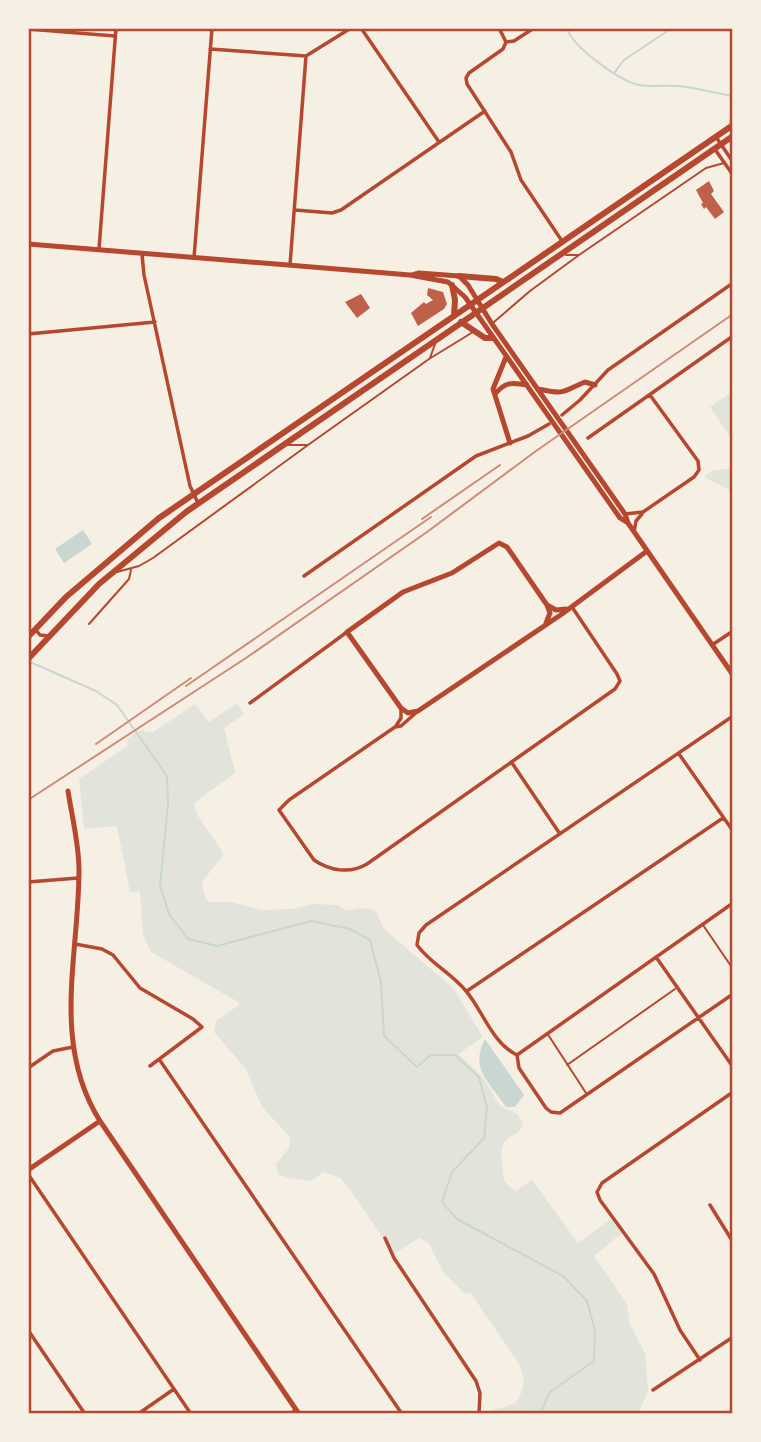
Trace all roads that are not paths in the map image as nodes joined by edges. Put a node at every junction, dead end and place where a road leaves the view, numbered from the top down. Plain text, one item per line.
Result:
1 (116, 28) edge
2 (212, 28) edge
3 (351, 28) edge
4 (361, 28) edge
5 (499, 28) edge
6 (534, 28) edge
7 (28, 29) edge
8 (115, 36) junction
9 (506, 42) junction
10 (210, 49) junction
11 (306, 56) junction
12 (485, 111) junction
13 (733, 125) edge
14 (716, 136) junction
15 (733, 136) edge
16 (439, 142) junction
17 (709, 142) junction
18 (722, 144) junction
19 (715, 149) junction
20 (733, 162) edge
21 (725, 163) junction
22 (733, 175) edge
23 (295, 210) junction
24 (562, 242) junction
25 (28, 244) edge
26 (99, 249) junction
27 (142, 254) junction
28 (560, 255) junction
29 (579, 255) junction
30 (194, 257) junction
31 (290, 265) junction
32 (410, 275) junction
33 (459, 276) junction
34 (503, 282) junction
35 (733, 283) edge
36 (452, 285) junction
37 (477, 299) junction
38 (470, 304) junction
39 (482, 308) junction
40 (476, 313) junction
41 (454, 316) junction
42 (155, 322) junction
43 (461, 322) junction
44 (492, 324) junction
45 (474, 331) junction
46 (28, 334) edge
47 (733, 336) edge
48 (492, 338) junction
49 (434, 341) junction
50 (506, 357) junction
51 (429, 359) junction
52 (527, 385) junction
53 (595, 385) junction
54 (538, 389) junction
55 (495, 394) junction
56 (650, 395) junction
57 (555, 418) junction
58 (568, 436) junction
59 (588, 438) dead end
60 (510, 443) junction
61 (284, 444) junction
62 (308, 445) junction
63 (192, 494) junction
64 (198, 503) junction
65 (643, 512) junction
66 (625, 514) junction
67 (628, 523) junction
68 (634, 532) junction
69 (647, 551) junction
70 (131, 569) junction
71 (112, 573) junction
72 (304, 576) dead end
73 (547, 605) junction
74 (568, 608) junction
75 (546, 623) junction
76 (89, 624) dead end
77 (36, 629) junction
78 (733, 631) edge
79 (347, 632) junction
80 (49, 636) junction
81 (28, 637) edge
82 (712, 645) junction
83 (28, 659) edge
84 (733, 675) edge
85 (250, 703) dead end
86 (401, 708) junction
87 (418, 711) junction
88 (733, 716) edge
89 (395, 727) junction
90 (678, 754) junction
91 (512, 763) junction
92 (68, 790) dead end
93 (723, 818) junction
94 (733, 831) edge
95 (561, 834) junction
96 (78, 878) junction
97 (28, 882) edge
98 (733, 903) edge
99 (702, 925) junction
100 (73, 944) junction
101 (656, 957) junction
102 (733, 969) edge
103 (677, 988) junction
104 (466, 992) junction
105 (733, 994) edge
106 (699, 1018) junction
107 (546, 1032) junction
108 (73, 1046) junction
109 (517, 1055) junction
110 (159, 1059) junction
111 (567, 1065) junction
112 (149, 1066) dead end
113 (28, 1068) edge
114 (733, 1068) edge
115 (733, 1091) edge
116 (588, 1095) junction
117 (100, 1121) junction
118 (28, 1172) edge
119 (710, 1205) dead end
120 (385, 1238) dead end
121 (733, 1242) edge
122 (28, 1330) edge
123 (733, 1338) edge
124 (700, 1360) junction
125 (174, 1389) junction
126 (653, 1390) dead end
127 (295, 1413) edge
128 (85, 1414) edge
129 (138, 1414) edge
130 (191, 1414) edge
131 (402, 1414) edge
132 (479, 1414) edge

1 - 8 street
2 - 10 street
3 - 11 street
4 - 16 street
5 - 9 street
6 - 9 street
7 - 8 street
8 - 26 street
9 - 12 street
10 - 11 street
10 - 30 street
11 - 23 street
12 - 16 street
12 - 24 street
13 - 14 highway
14 - 17 highway
14 - 18 street
15 - 18 highway
16 - 23 street
17 - 19 street
17 - 24 highway
18 - 19 highway
18 - 20 street
19 - 21 street
19 - 28 highway
21 - 22 street
21 - 29 lane
23 - 31 street
24 - 34 highway
25 - 26 street
26 - 27 street
27 - 30 street
27 - 42 street
28 - 29 lane
28 - 39 highway
29 - 44 lane
30 - 31 street
31 - 32 street
32 - 33 street
32 - 36 street
33 - 34 highway
33 - 37 street
34 - 37 highway
35 - 53 street
36 - 38 street
36 - 41 highway
37 - 38 highway
37 - 39 street
38 - 40 street
38 - 41 highway
39 - 40 highway
39 - 44 street
40 - 43 highway
40 - 48 street
41 - 63 highway
42 - 46 street
42 - 63 street
43 - 45 highway
43 - 49 highway
44 - 54 street
45 - 48 highway
45 - 51 lane
47 - 56 street
48 - 50 street
49 - 51 lane
49 - 61 highway
50 - 52 street
50 - 55 street
51 - 62 lane
52 - 55 street
52 - 57 street
53 - 54 street
53 - 57 street
54 - 57 street
55 - 60 street
56 - 59 street
56 - 65 street
57 - 58 street
57 - 60 street
58 - 66 street
58 - 67 street
60 - 72 street
61 - 62 lane
61 - 64 highway
62 - 70 lane
63 - 64 street
63 - 77 highway
64 - 71 highway
65 - 66 street
65 - 68 street
66 - 67 street
67 - 68 street
68 - 69 street
69 - 74 street
69 - 82 street
70 - 71 lane
70 - 76 lane
71 - 80 highway
73 - 74 street
73 - 75 street
73 - 79 street
74 - 75 street
74 - 91 street
75 - 87 street
77 - 80 street
77 - 81 highway
78 - 82 street
79 - 85 street
79 - 86 street
80 - 83 highway
82 - 84 street
86 - 87 street
86 - 89 street
87 - 89 street
88 - 90 street
89 - 91 street
90 - 93 street
90 - 95 street
91 - 95 street
92 - 96 street
93 - 94 street
93 - 104 street
95 - 104 street
96 - 97 street
96 - 100 street
98 - 99 street
99 - 101 street
99 - 102 lane
100 - 108 street
100 - 110 street
101 - 103 street
101 - 107 street
103 - 106 street
103 - 111 lane
104 - 109 street
105 - 106 street
106 - 114 street
106 - 116 street
107 - 109 street
107 - 111 lane
108 - 113 street
108 - 117 street
109 - 116 street
110 - 112 street
110 - 131 street
111 - 116 lane
115 - 124 street
117 - 118 street
117 - 127 street
118 - 125 street
119 - 121 street
120 - 132 street
122 - 128 street
123 - 124 street
124 - 126 street
125 - 129 street
125 - 130 street

